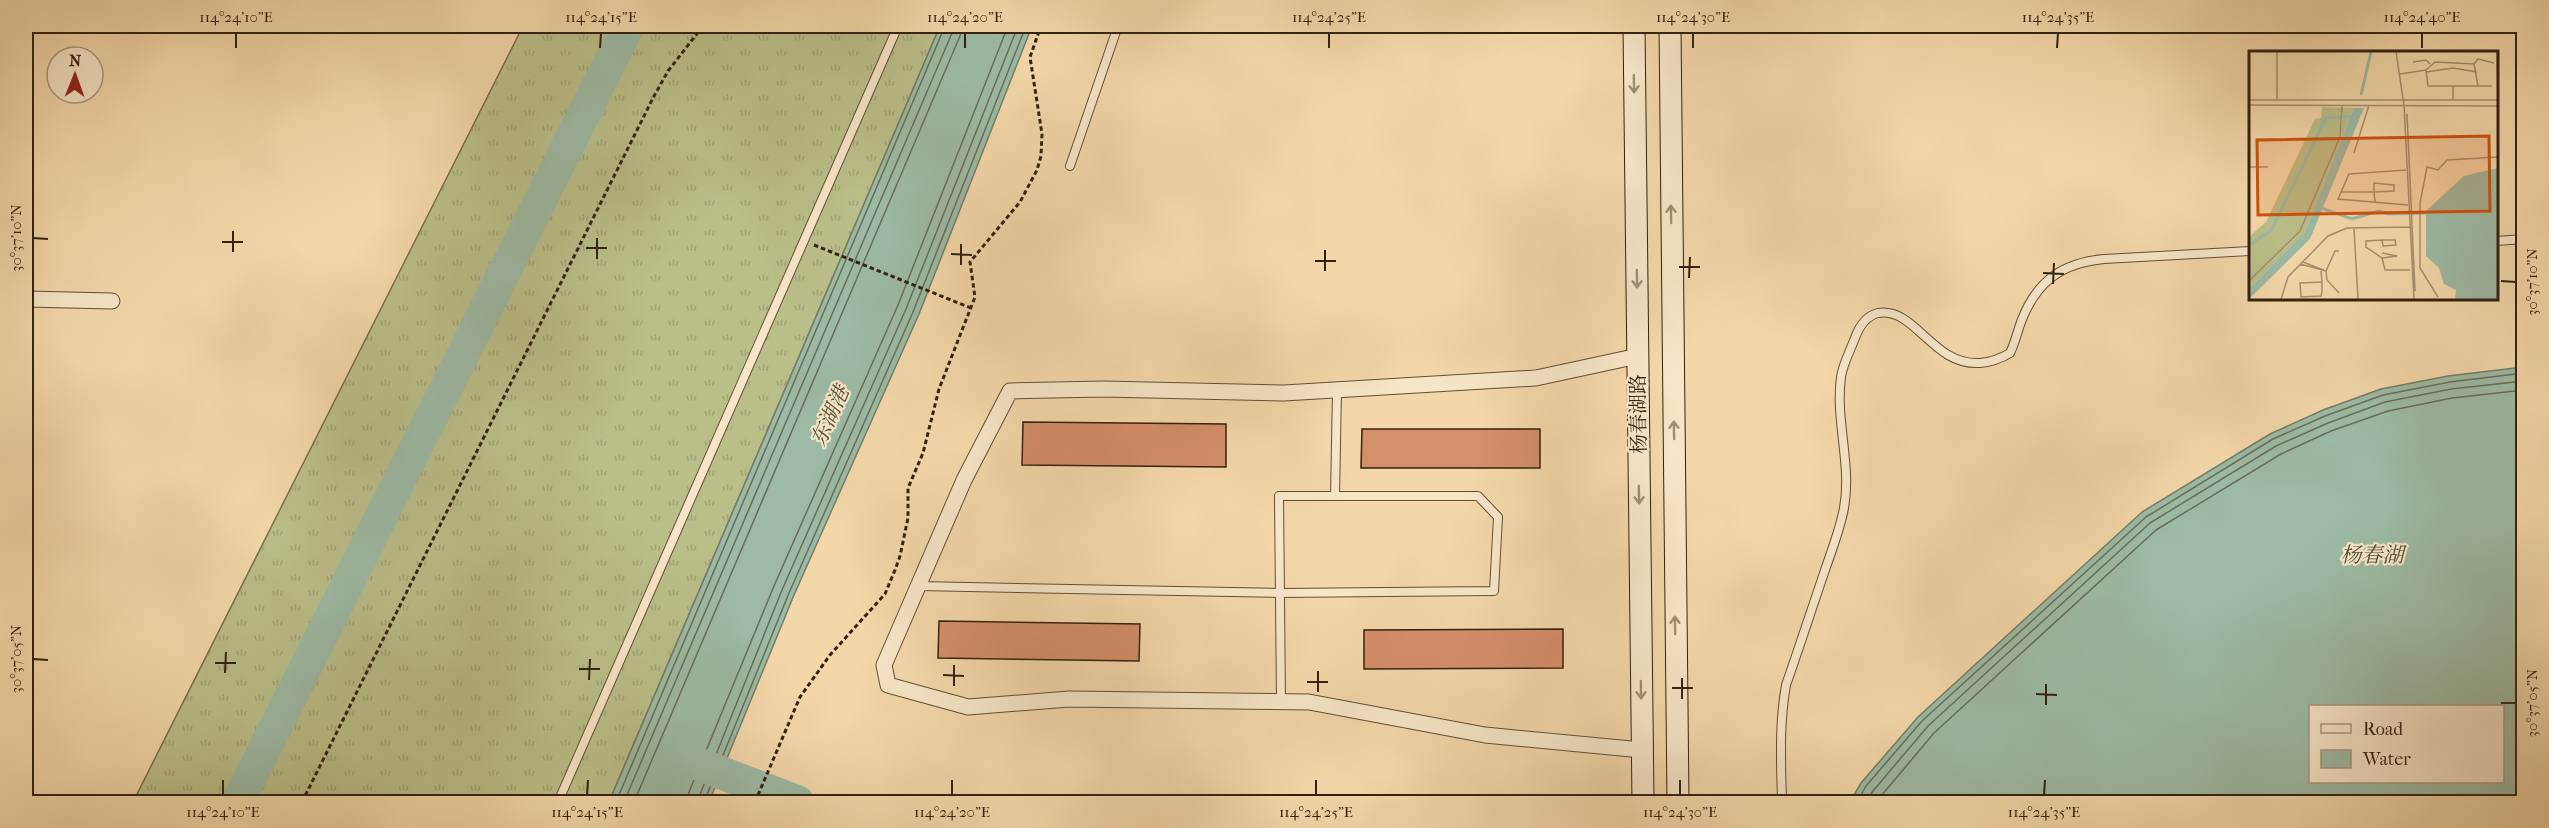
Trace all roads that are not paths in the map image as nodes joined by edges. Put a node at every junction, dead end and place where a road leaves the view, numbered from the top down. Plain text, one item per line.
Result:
1 (898, 26) edge
2 (1118, 26) edge
3 (1634, 26) edge
4 (1670, 26) edge
5 (1070, 166) dead end
6 (2523, 239) edge
7 (2498, 241) edge
8 (2249, 251) edge
9 (26, 299) edge
10 (112, 301) dead end
11 (1638, 356) junction
12 (1337, 390) junction
13 (1335, 496) junction
14 (918, 586) junction
15 (1280, 593) junction
16 (1281, 702) junction
17 (1642, 750) junction
18 (558, 802) edge
19 (1643, 802) edge
20 (1678, 802) edge
21 (1782, 802) edge

1 - 18 lane
2 - 5 lane
3 -> 11 main road, 杨春湖路
20 -> 4 main road, 杨春湖路
6 - 7 lane
8 - 21 lane
9 - 10 street
11 - 12 street
11 -> 17 main road, 杨春湖路
12 - 13 lane
12 - 14 street
13 - 15 lane
13 - 15 lane
14 - 15 lane
14 - 16 street
15 - 16 lane
16 - 17 street
17 - 19 main road, 杨春湖路

